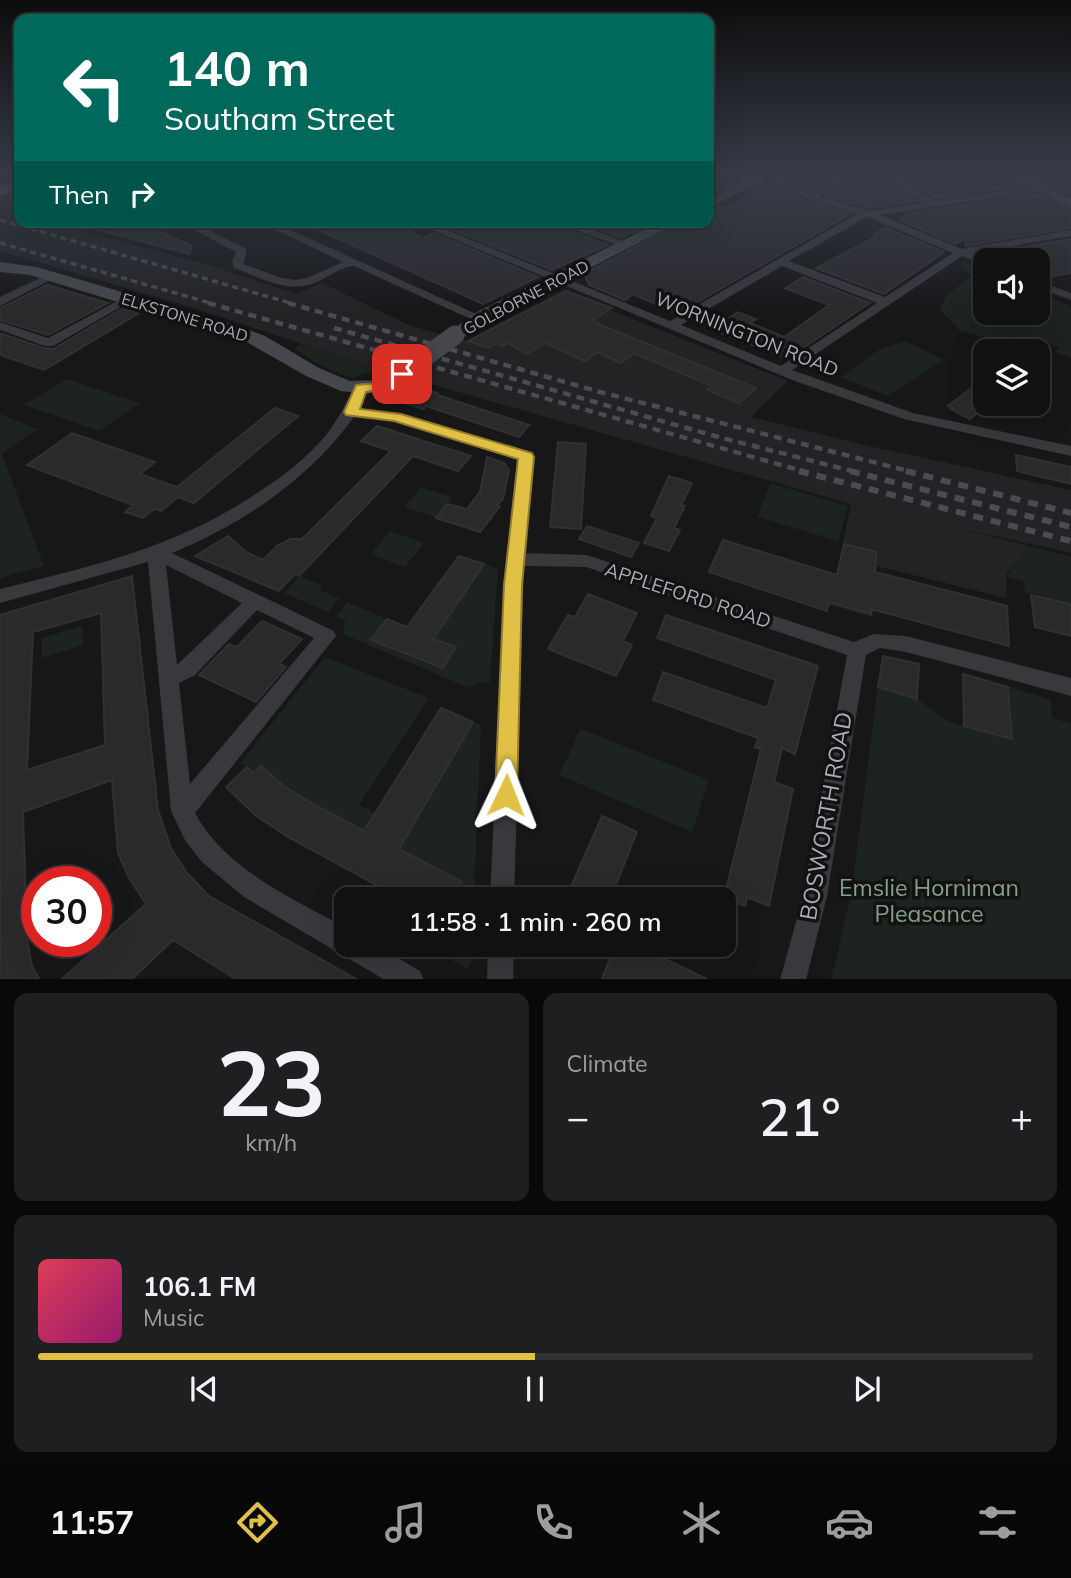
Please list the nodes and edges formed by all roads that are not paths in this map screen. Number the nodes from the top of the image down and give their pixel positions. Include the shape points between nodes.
1 (854, 221) edge
2 (884, 221) edge
3 (196, 228) edge
4 (277, 228) edge
5 (433, 228) edge
6 (579, 228) edge
7 (660, 228) edge
8 (1071, 233) edge
9 (627, 245) junction
10 (961, 252) junction
11 (973, 257) edge
12 (781, 262) junction
13 (353, 263) junction
14 (0, 267) edge
15 (52, 276) junction
16 (558, 279) junction
17 (1050, 288) edge
18 (1068, 294) edge
19 (127, 299) junction
20 (0, 302) edge
21 (886, 302) junction
22 (479, 318) junction
23 (672, 325) junction
24 (0, 326) edge
25 (49, 343) junction
26 (66, 348) dead end
27 (782, 370) junction
28 (361, 388) junction
29 (351, 412) junction
30 (1071, 451) edge
31 (515, 559) junction
32 (156, 562) junction
33 (0, 596) edge
34 (255, 601) junction
35 (856, 651) junction
36 (168, 679) junction
37 (1071, 687) edge
38 (182, 811) junction
39 (502, 887) edge
40 (334, 935) edge
41 (373, 957) edge
42 (501, 957) edge
43 (411, 979) edge
44 (500, 979) edge
45 (793, 979) edge

1 - 12 street
2 - 10 street
3 - 13 street via 241,250 238,266 290,283 305,282
4 - 13 street
5 - 16 street, WORNINGTON ROAD
6 - 9 street
7 - 9 street, GOLBORNE ROAD
8 - 10 street
9 - 16 street, GOLBORNE ROAD
10 - 11 street
10 - 21 street
12 - 21 street
12 - 23 street
13 - 22 street
14 - 15 street, ELKSTONE ROAD
15 - 19 street, ELKSTONE ROAD
15 - 20 street
16 - 22 street, GOLBORNE ROAD
16 - 23 street, WORNINGTON ROAD
17 - 18 street
19 - 25 street
19 - 28 street, ELKSTONE ROAD via 259,340 308,371 345,387
21 - 27 street
22 - 28 street, GOLBORNE ROAD, bridge via 402,374 381,386
23 - 27 street, WORNINGTON ROAD
24 - 25 street
25 - 26 street
27 - 30 street, WORNINGTON ROAD via 909,416
28 - 29 street
29 - 31 street via 396,417 526,457
29 - 32 street via 324,447 287,481
31 - 35 street, APPLEFORD ROAD via 587,561
31 - 39 street
32 - 33 street
32 - 34 street via 180,564
32 - 36 street
34 - 36 street via 188,669
34 - 38 street via 327,636
35 - 37 street via 873,641 906,643
35 - 45 street, BOSWORTH ROAD via 814,896
36 - 38 street
38 - 40 street via 211,857
41 - 43 street
42 - 44 street

